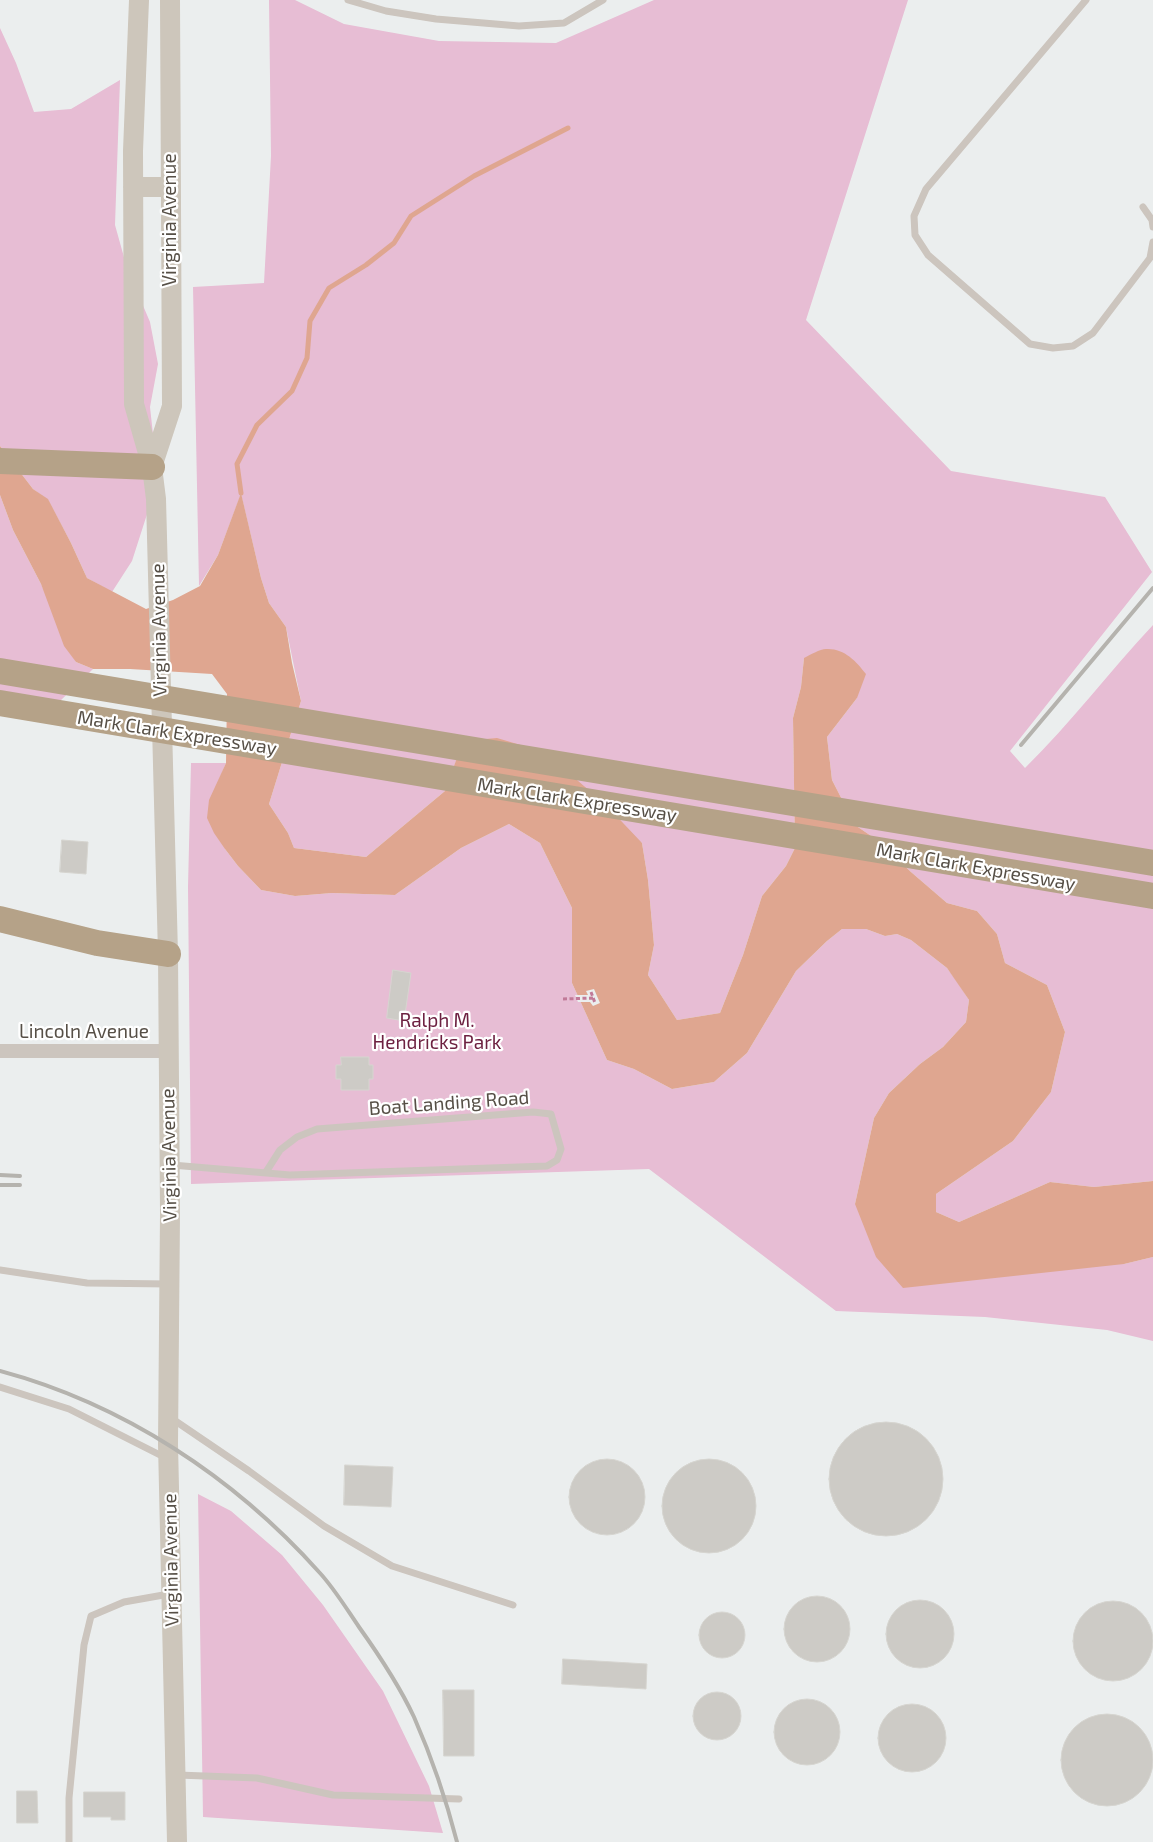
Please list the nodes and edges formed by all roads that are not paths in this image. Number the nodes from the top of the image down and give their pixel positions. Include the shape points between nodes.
1 (139, 0) edge
2 (170, 0) edge
3 (348, 0) edge
4 (603, 0) edge
5 (1086, 0) edge
6 (133, 187) junction
7 (170, 187) junction
8 (1143, 208) dead end
9 (1153, 227) edge
10 (1153, 242) edge
11 (0, 461) edge
12 (152, 468) junction
13 (0, 671) edge
14 (0, 703) edge
15 (1153, 863) edge
16 (1153, 896) edge
17 (0, 919) edge
18 (168, 954) junction
19 (0, 1051) edge
20 (168, 1051) junction
21 (169, 1164) junction
22 (266, 1172) junction
23 (0, 1270) edge
24 (170, 1284) junction
25 (0, 1387) edge
26 (168, 1416) junction
27 (168, 1460) junction
28 (171, 1594) junction
29 (513, 1605) dead end
30 (175, 1775) junction
31 (459, 1799) dead end
32 (175, 1841) edge
33 (68, 1842) edge

1 - 6 main road, Virginia Avenue
2 - 7 main road, Virginia Avenue
3 - 4 lane via 386,12 519,26 564,23
5 - 10 lane via 926,189 914,216 915,235 928,255 1030,344 1053,348 1073,346 1092,333 1150,258
6 - 7 main road
6 - 12 main road, Virginia Avenue via 134,404
7 - 12 main road, Virginia Avenue via 172,406
8 - 9 lane
11 - 12 highway
12 - 18 main road, Virginia Avenue via 156,499
13 - 15 highway, Mark Clark Expressway
14 - 16 highway, Mark Clark Expressway
17 - 18 highway via 97,943
18 - 20 main road, Virginia Avenue
19 - 20 street, Lincoln Avenue
20 - 21 main road, Virginia Avenue
21 - 22 lane, Boat Landing Road
21 - 24 main road, Virginia Avenue
22 - 22 lane, Boat Landing Road via 290,1174 547,1166 558,1160 561,1149 551,1114 533,1112 317,1128 280,1150
23 - 24 lane via 87,1283
24 - 26 main road, Virginia Avenue
25 - 27 lane via 69,1409
26 - 27 main road, Virginia Avenue
26 - 29 lane via 324,1526 392,1566
27 - 28 main road, Virginia Avenue
28 - 30 main road, Virginia Avenue
28 - 33 lane via 124,1602 91,1616 84,1645 69,1798
30 - 31 lane via 257,1778 333,1795
30 - 32 main road, Virginia Avenue

